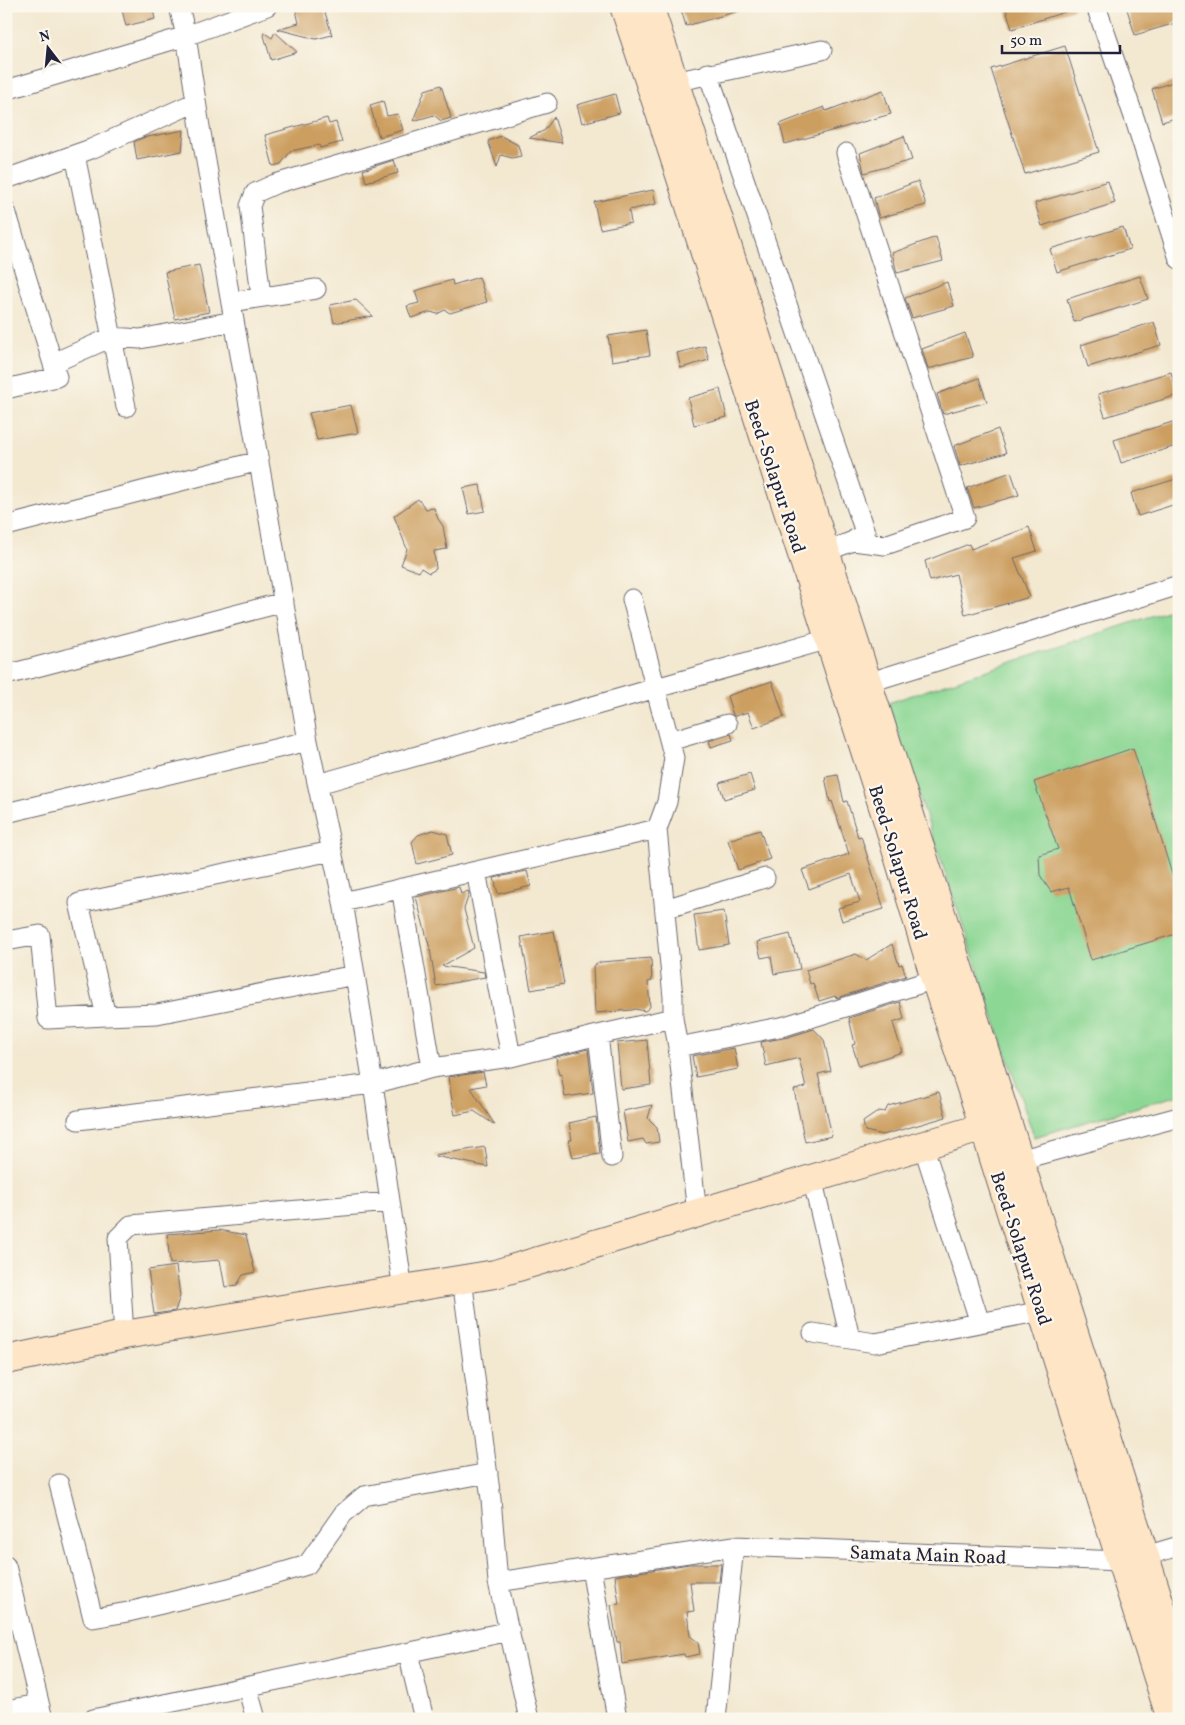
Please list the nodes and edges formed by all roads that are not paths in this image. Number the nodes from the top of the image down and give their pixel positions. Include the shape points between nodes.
1 (180, 6) edge
2 (267, 6) edge
3 (624, 6) edge
4 (649, 6) edge
5 (1096, 6) edge
6 (186, 36) junction
7 (822, 50) dead end
8 (708, 73) junction
9 (674, 82) junction
10 (6, 90) edge
11 (196, 102) junction
12 (547, 103) dead end
13 (846, 153) dead end
14 (75, 155) junction
15 (6, 179) edge
16 (6, 211) edge
17 (1177, 250) edge
18 (316, 289) dead end
19 (261, 296) junction
20 (231, 302) junction
21 (234, 321) junction
22 (112, 337) junction
23 (53, 363) junction
24 (6, 389) edge
25 (126, 407) dead end
26 (259, 461) junction
27 (6, 526) edge
28 (853, 541) junction
29 (825, 552) junction
30 (1179, 585) edge
31 (632, 599) dead end
32 (284, 602) junction
33 (828, 639) junction
34 (6, 674) edge
35 (868, 683) junction
36 (655, 688) junction
37 (727, 724) dead end
38 (308, 741) junction
39 (670, 741) junction
40 (318, 784) junction
41 (6, 813) edge
42 (657, 829) junction
43 (332, 851) junction
44 (476, 871) junction
45 (765, 878) dead end
46 (401, 888) junction
47 (343, 902) junction
48 (665, 909) junction
49 (6, 941) edge
50 (355, 975) junction
51 (935, 980) junction
52 (106, 1016) junction
53 (673, 1018) junction
54 (598, 1034) junction
55 (678, 1047) junction
56 (510, 1057) junction
57 (432, 1068) junction
58 (373, 1084) junction
59 (1179, 1117) edge
60 (78, 1120) dead end
61 (984, 1127) junction
62 (923, 1145) junction
63 (612, 1158) dead end
64 (1019, 1160) junction
65 (812, 1178) junction
66 (389, 1202) junction
67 (697, 1213) junction
68 (462, 1279) junction
69 (403, 1290) junction
70 (1042, 1311) junction
71 (980, 1323) junction
72 (813, 1333) dead end
73 (124, 1335) junction
74 (850, 1338) junction
75 (6, 1360) edge
76 (488, 1473) junction
77 (59, 1484) dead end
78 (734, 1546) junction
79 (1179, 1546) edge
80 (1133, 1559) junction
81 (6, 1566) edge
82 (591, 1568) junction
83 (498, 1582) junction
84 (510, 1631) junction
85 (408, 1653) junction
86 (1179, 1664) edge
87 (247, 1687) junction
88 (6, 1710) edge
89 (41, 1711) edge
90 (93, 1719) edge
91 (256, 1719) edge
92 (424, 1719) edge
93 (529, 1719) edge
94 (617, 1719) edge
95 (716, 1719) edge
96 (1171, 1719) edge

1 - 6 street
2 - 6 street
3 - 33 main road, Beed-Solapur Road
4 - 9 main road, Beed-Solapur Road
5 - 17 street
6 - 10 street
6 - 11 street
7 - 8 street
8 - 9 street
8 - 28 street via 865,532
9 - 29 main road, Beed-Solapur Road
11 - 14 street
11 - 20 street
12 - 19 street via 274,184 255,194 250,206
13 - 28 street via 965,518 885,545
14 - 15 street
14 - 22 street
16 - 23 street
18 - 19 street
19 - 20 street
20 - 21 street
21 - 22 street via 140,339
21 - 26 street
22 - 23 street
22 - 25 street
23 - 24 street via 57,377
26 - 27 street
26 - 32 street
28 - 29 street
29 - 35 main road, Beed-Solapur Road
30 - 35 street
31 - 36 street
32 - 34 street
32 - 38 street
33 - 36 street
33 - 51 main road, Beed-Solapur Road
35 - 64 main road, Beed-Solapur Road
36 - 39 street
36 - 40 street
37 - 39 street
38 - 40 street
38 - 41 street
39 - 42 street via 674,758 667,802
40 - 43 street
42 - 44 street
42 - 48 street
43 - 47 street
43 - 52 street via 79,903
44 - 46 street
44 - 56 street
45 - 48 street
46 - 47 street
46 - 57 street
47 - 50 street
48 - 53 street
49 - 52 street via 40,935 48,1019
50 - 52 street via 158,1014
50 - 58 street
51 - 55 street via 785,1026
51 - 61 main road, Beed-Solapur Road
53 - 54 street
53 - 55 street
54 - 56 street
54 - 63 street
55 - 67 street
56 - 57 street
57 - 58 street
58 - 60 street
58 - 66 street
59 - 64 street
61 - 62 main road
61 - 70 main road, Beed-Solapur Road
62 - 65 main road
62 - 71 street
64 - 80 main road, Beed-Solapur Road
65 - 67 main road
65 - 74 street
66 - 69 street
66 - 73 street via 131,1225 118,1238
67 - 68 main road via 495,1274
68 - 69 main road
68 - 76 street
69 - 73 main road
70 - 71 street
70 - 80 main road, Beed-Solapur Road
71 - 74 street via 875,1342
72 - 74 street
73 - 75 main road
76 - 77 street via 364,1496 343,1514 307,1565 229,1588 94,1618
76 - 83 street
78 - 80 street, Samata Main Road
78 - 82 street, Samata Main Road
78 - 95 street
79 - 80 street, Samata Main Road
80 - 86 main road, Beed-Solapur Road
80 - 96 main road, Beed-Solapur Road
81 - 89 street
82 - 83 street, Samata Main Road
82 - 94 street
83 - 84 street
84 - 85 street
84 - 93 street
85 - 87 street
85 - 92 street
87 - 90 street
87 - 91 street
88 - 89 street

